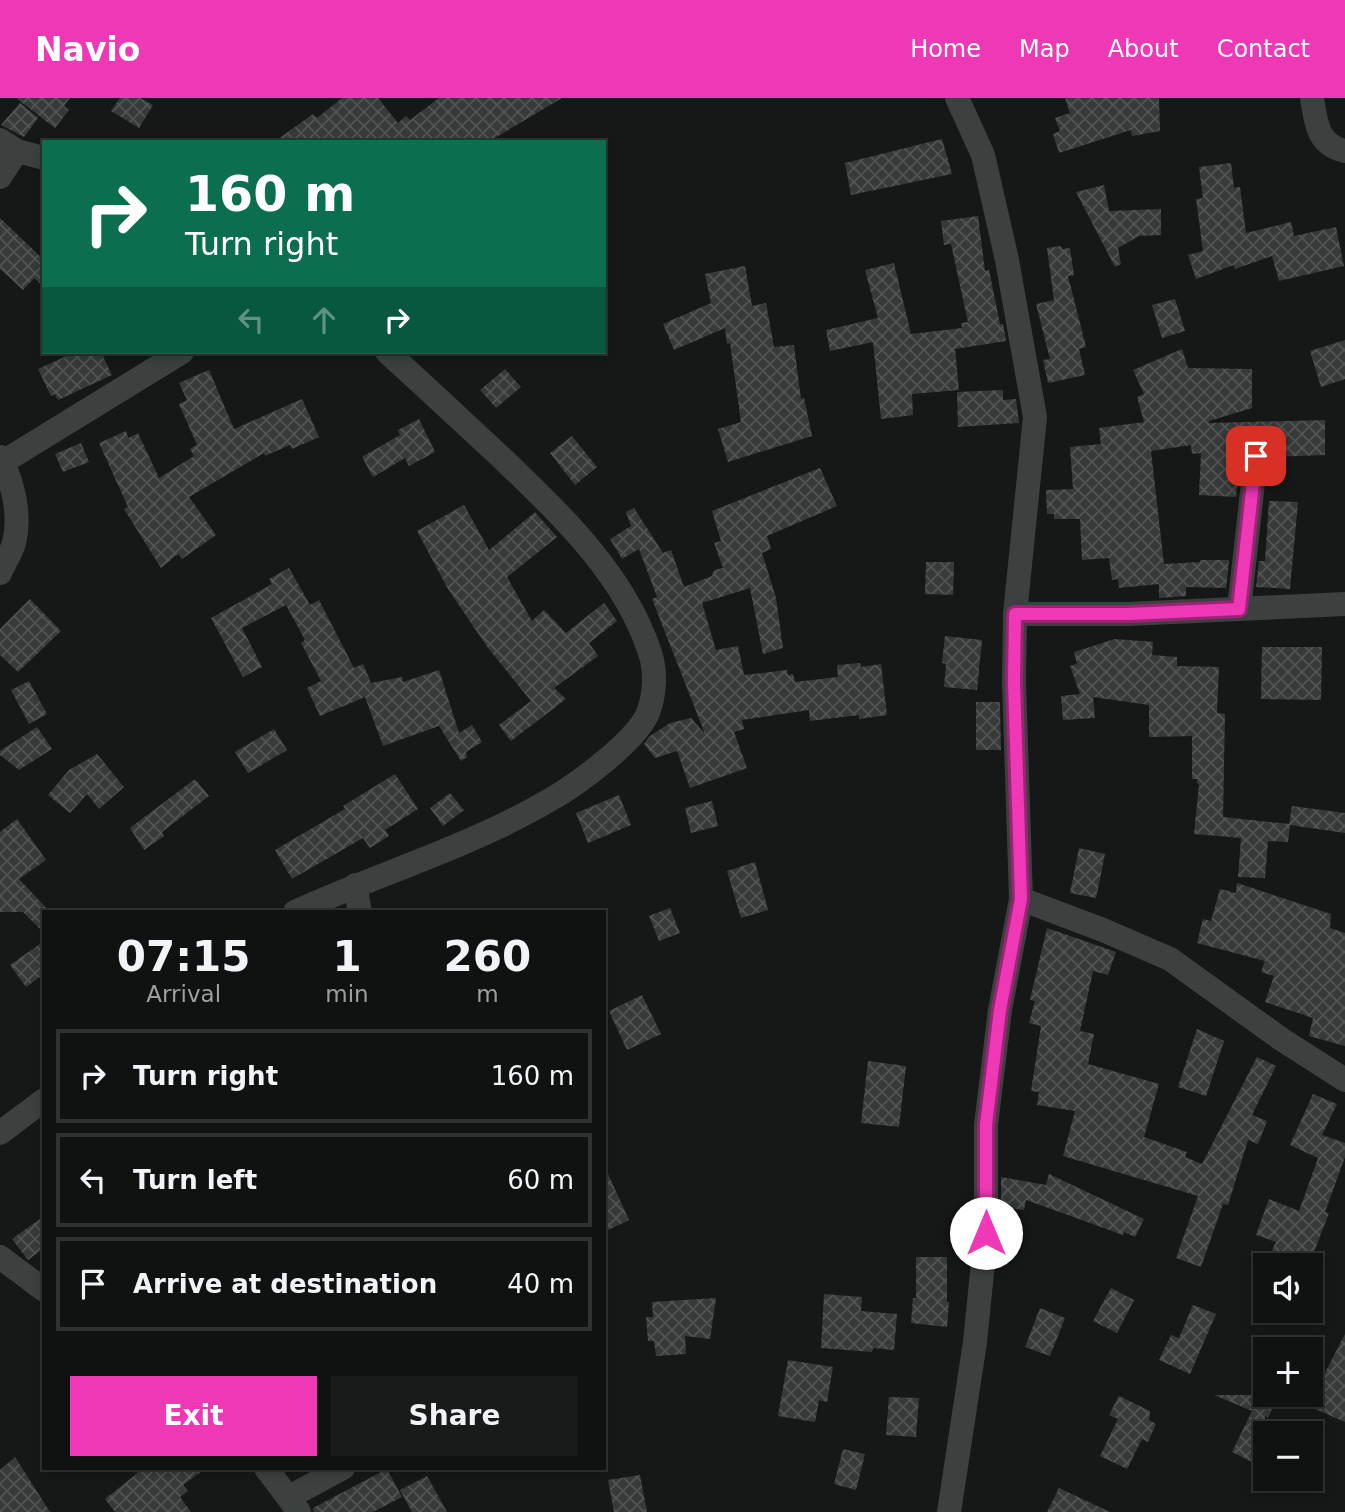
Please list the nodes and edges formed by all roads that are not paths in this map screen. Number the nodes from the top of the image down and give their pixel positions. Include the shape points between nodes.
1 (957, 98) edge
2 (1312, 98) edge
3 (9, 146) edge
4 (1345, 150) edge
5 (42, 157) edge
6 (0, 177) edge
7 (178, 354) edge
8 (389, 354) edge
9 (1256, 456) dead end
10 (1, 459) edge
11 (0, 573) edge
12 (1345, 604) edge
13 (1239, 609) junction
14 (1015, 614) junction
15 (355, 885) junction
16 (1021, 899) junction
17 (299, 910) edge
18 (360, 910) edge
19 (1345, 1080) edge
20 (42, 1102) edge
21 (0, 1133) edge
22 (0, 1257) edge
23 (42, 1288) edge
24 (268, 1470) edge
25 (340, 1470) edge
26 (294, 1504) edge
27 (949, 1512) edge

1 - 14 street via 983,155 1035,417
2 - 4 street via 1321,137 1331,147
3 - 5 street
3 - 6 street
7 - 10 street
8 - 15 street via 558,513 618,586 651,655 654,685 649,712 632,737 548,801 478,836
9 - 13 street
10 - 11 street via 18,516
12 - 13 street
13 - 14 street
14 - 16 street
15 - 17 street
15 - 18 street
16 - 19 street via 1170,959
16 - 27 street via 1000,1010 986,1125 986,1233
20 - 21 street
22 - 23 street
24 - 26 street
25 - 26 street

